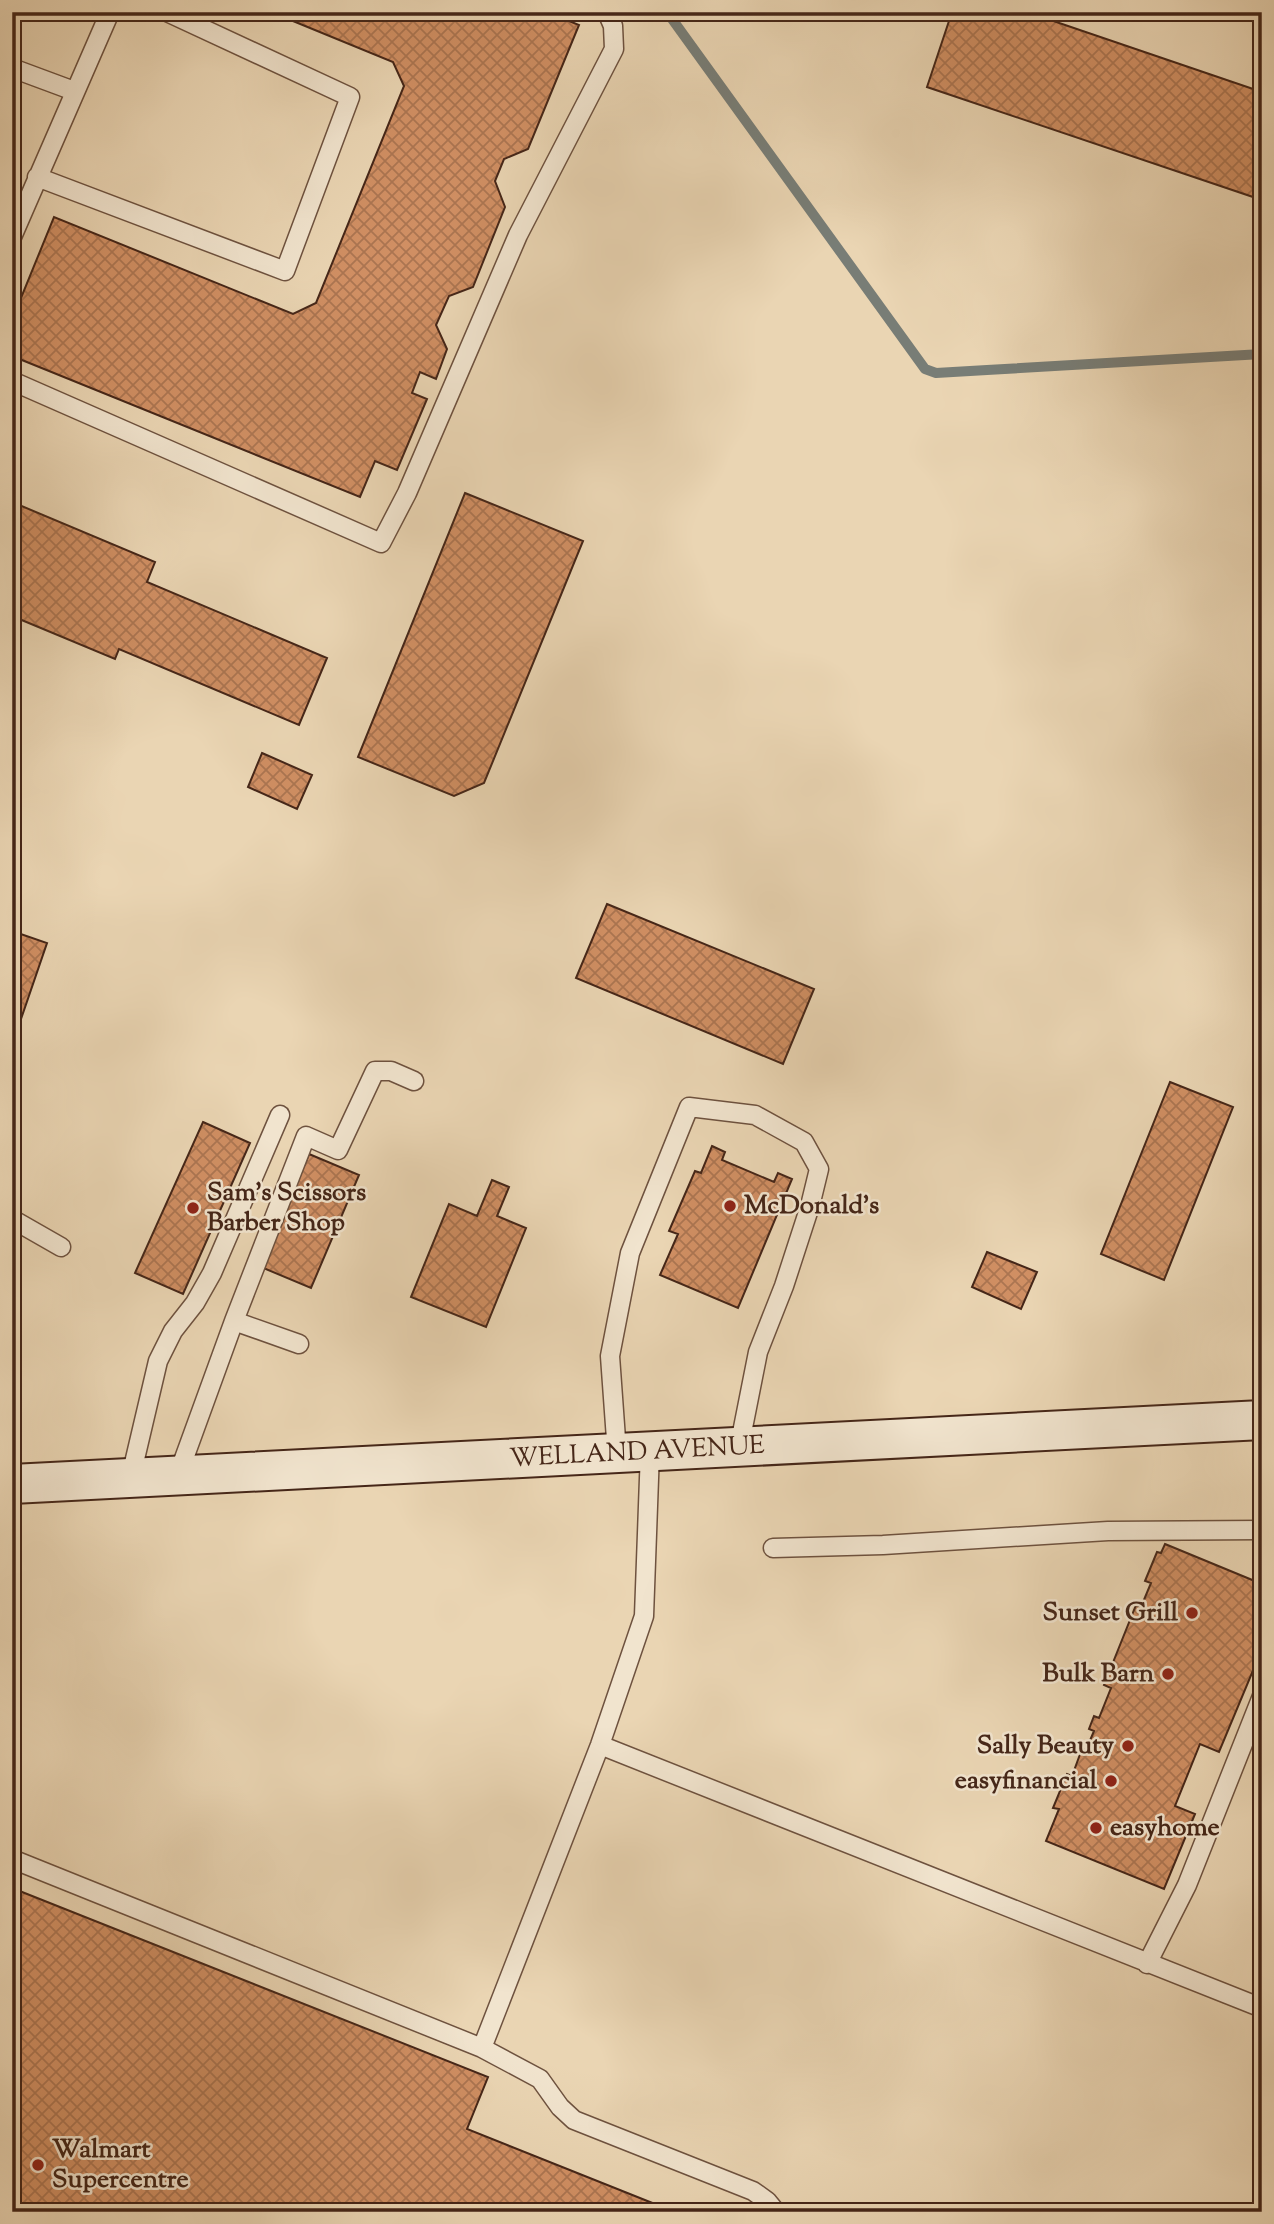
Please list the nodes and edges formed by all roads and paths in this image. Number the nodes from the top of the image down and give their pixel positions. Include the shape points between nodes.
1 (110, 12) edge
2 (167, 12) edge
3 (607, 12) edge
4 (12, 68) edge
5 (74, 90) junction
6 (37, 177) junction
7 (12, 237) edge
8 (12, 381) edge
9 (414, 1081) dead end
10 (280, 1115) dead end
11 (12, 1219) edge
12 (61, 1247) dead end
13 (234, 1321) junction
14 (299, 1344) dead end
15 (1262, 1420) edge
16 (739, 1448) junction
17 (634, 1452) junction
18 (178, 1475) junction
19 (131, 1476) junction
20 (12, 1483) edge
21 (1262, 1530) edge
22 (773, 1548) dead end
23 (1262, 1696) edge
24 (600, 1745) junction
25 (12, 1859) edge
26 (1147, 1964) junction
27 (1262, 2008) edge
28 (482, 2048) junction
29 (776, 2212) edge

1 - 5 lane
2 - 6 lane via 351,97 285,271
3 - 8 lane via 614,49 518,235 407,493 380,543
4 - 5 lane
5 - 6 lane
6 - 7 lane
9 - 13 lane via 391,1071 375,1071 338,1150 306,1136
10 - 19 lane via 212,1273 158,1361
11 - 12 lane
13 - 14 lane
13 - 18 lane
15 - 16 main road, WELLAND AVENUE
16 - 17 main road, WELLAND AVENUE
16 - 17 lane via 758,1352 784,1286 820,1168 804,1142 755,1115 689,1107 629,1253 610,1356
17 - 18 main road, WELLAND AVENUE
17 - 24 lane via 644,1616
18 - 19 main road, WELLAND AVENUE
19 - 20 main road, WELLAND AVENUE
21 - 22 lane via 1108,1531
23 - 26 lane via 1187,1885
24 - 26 lane
24 - 28 lane
25 - 28 lane
26 - 27 lane
28 - 29 lane via 540,2079 574,2120 752,2191

